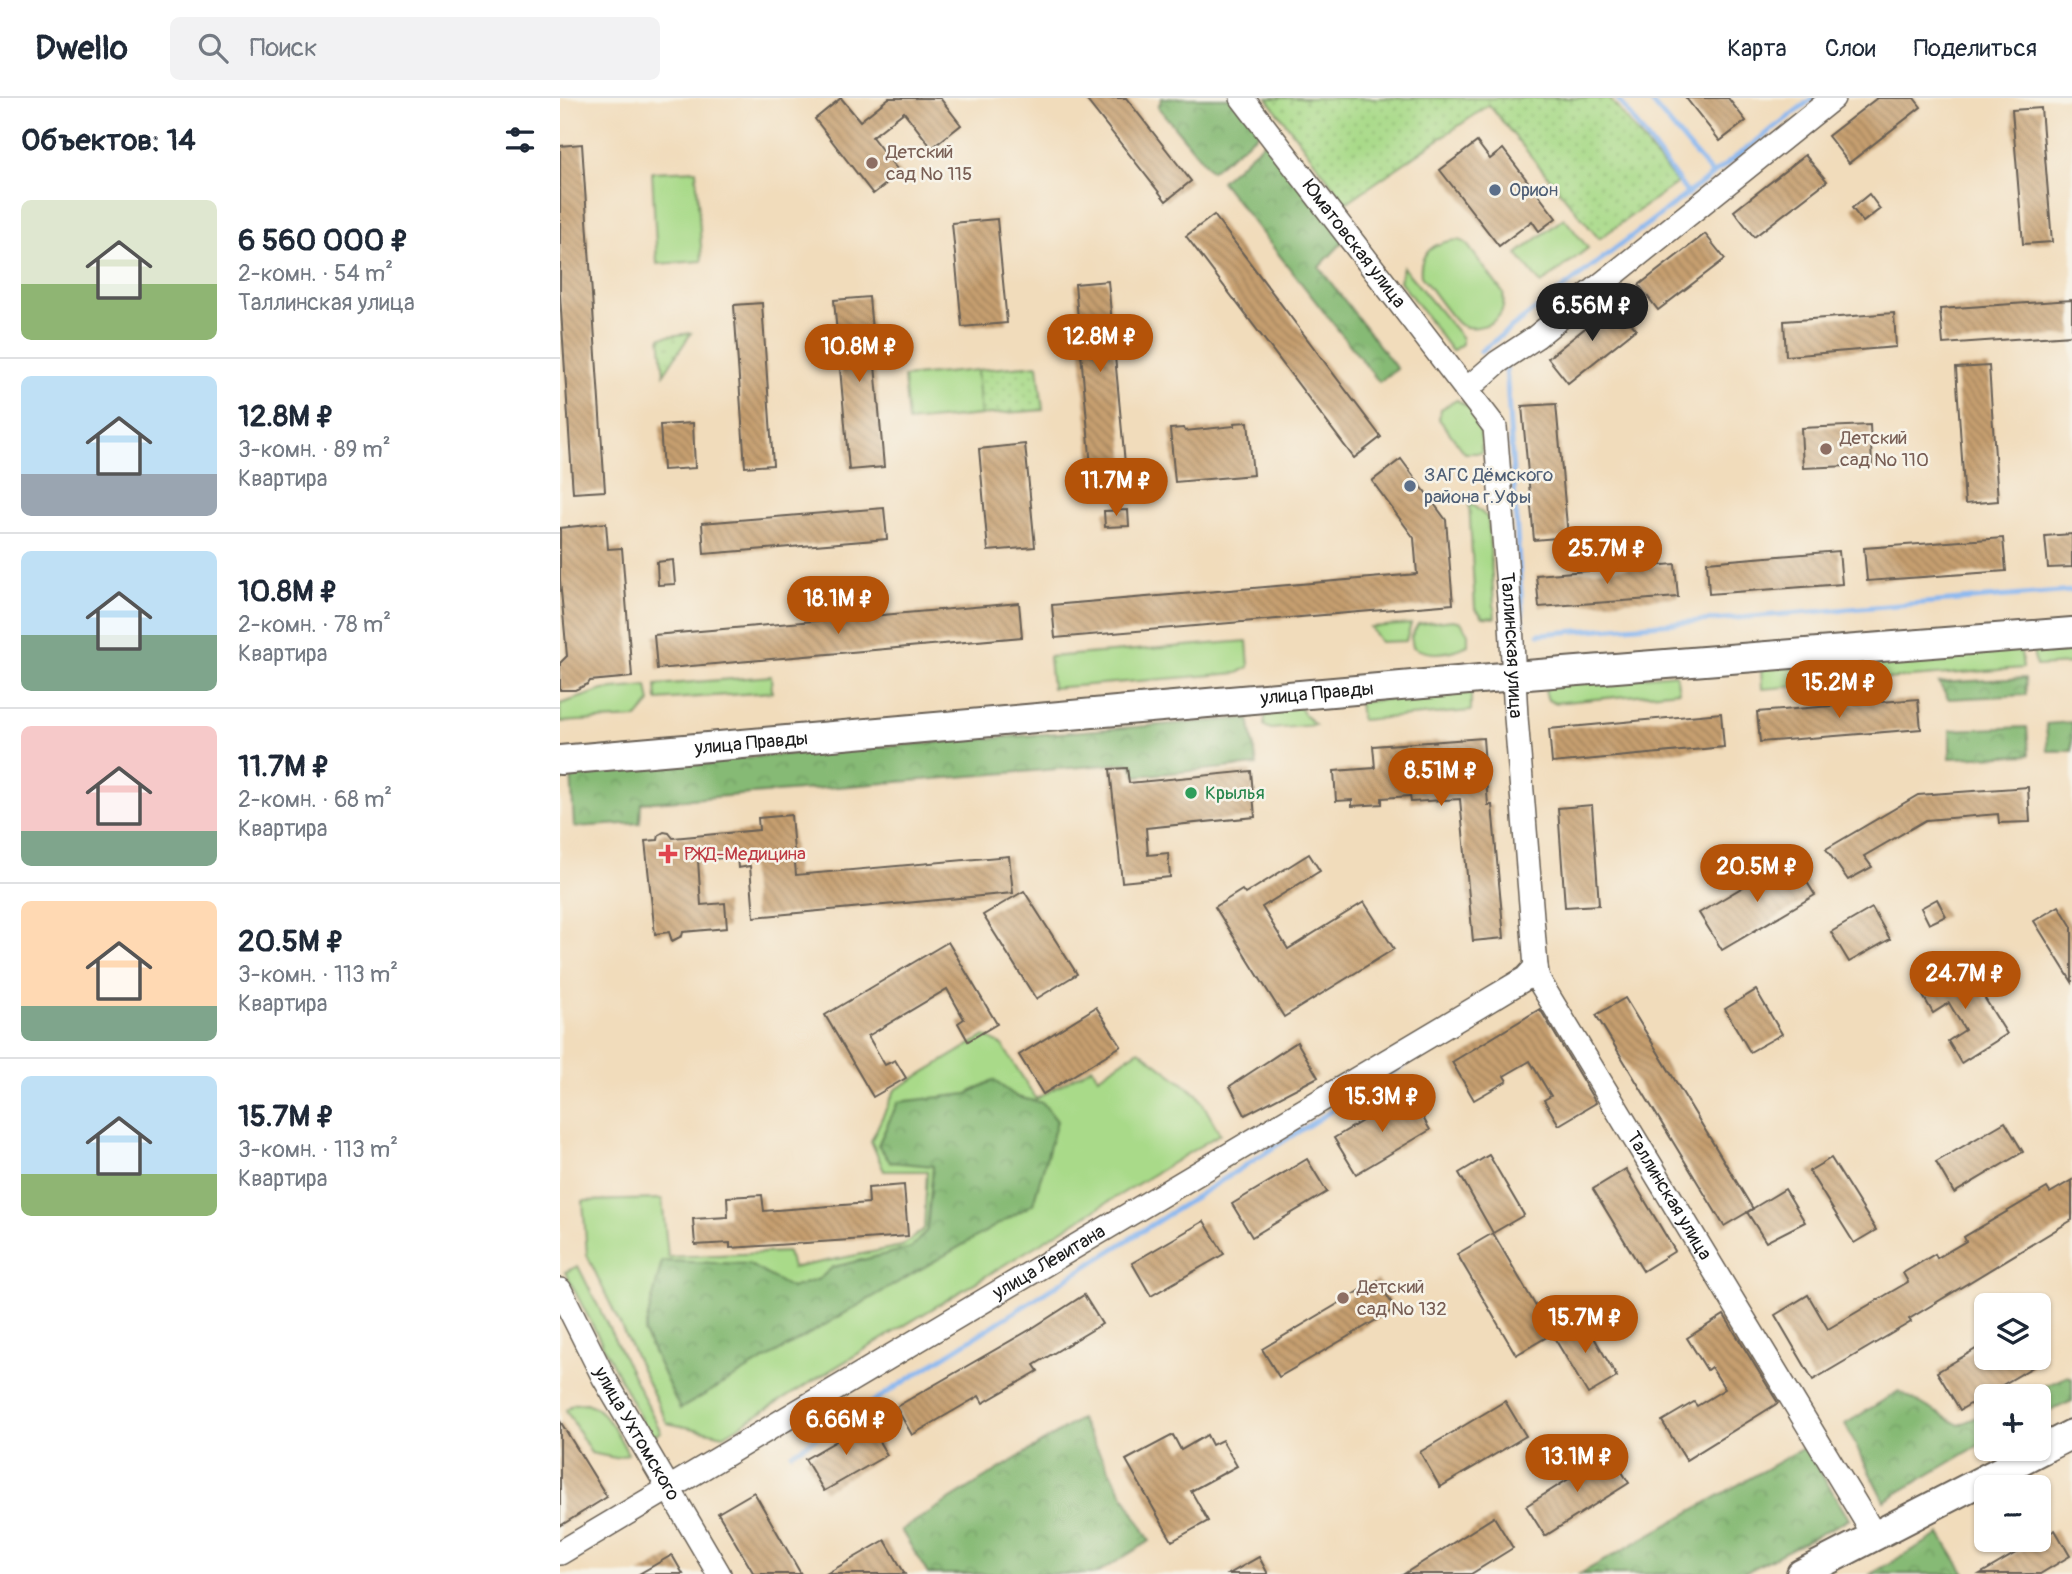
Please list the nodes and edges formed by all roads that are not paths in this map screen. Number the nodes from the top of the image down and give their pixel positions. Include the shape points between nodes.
1 (1242, 98) edge
2 (1833, 98) edge
3 (1466, 390) junction
4 (2072, 632) edge
5 (1514, 676) junction
6 (560, 760) edge
7 (1535, 967) junction
8 (560, 1290) edge
9 (2072, 1434) edge
10 (668, 1490) junction
11 (1875, 1536) junction
12 (560, 1553) edge
13 (719, 1574) edge
14 (1801, 1574) edge

1 - 3 street, Юматовская улица
2 - 3 street
3 - 5 street, Таллинская улица via 1495,427
4 - 5 main road, улица Правды
5 - 6 main road, улица Правды
5 - 7 street, Таллинская улица
7 - 10 street, улица Левитана via 1526,978
7 - 11 street, Таллинская улица via 1538,979
8 - 10 street, улица Ухтомского
9 - 11 main road
10 - 12 street, улица Левитана
10 - 13 street, улица Ухтомского
11 - 14 main road

